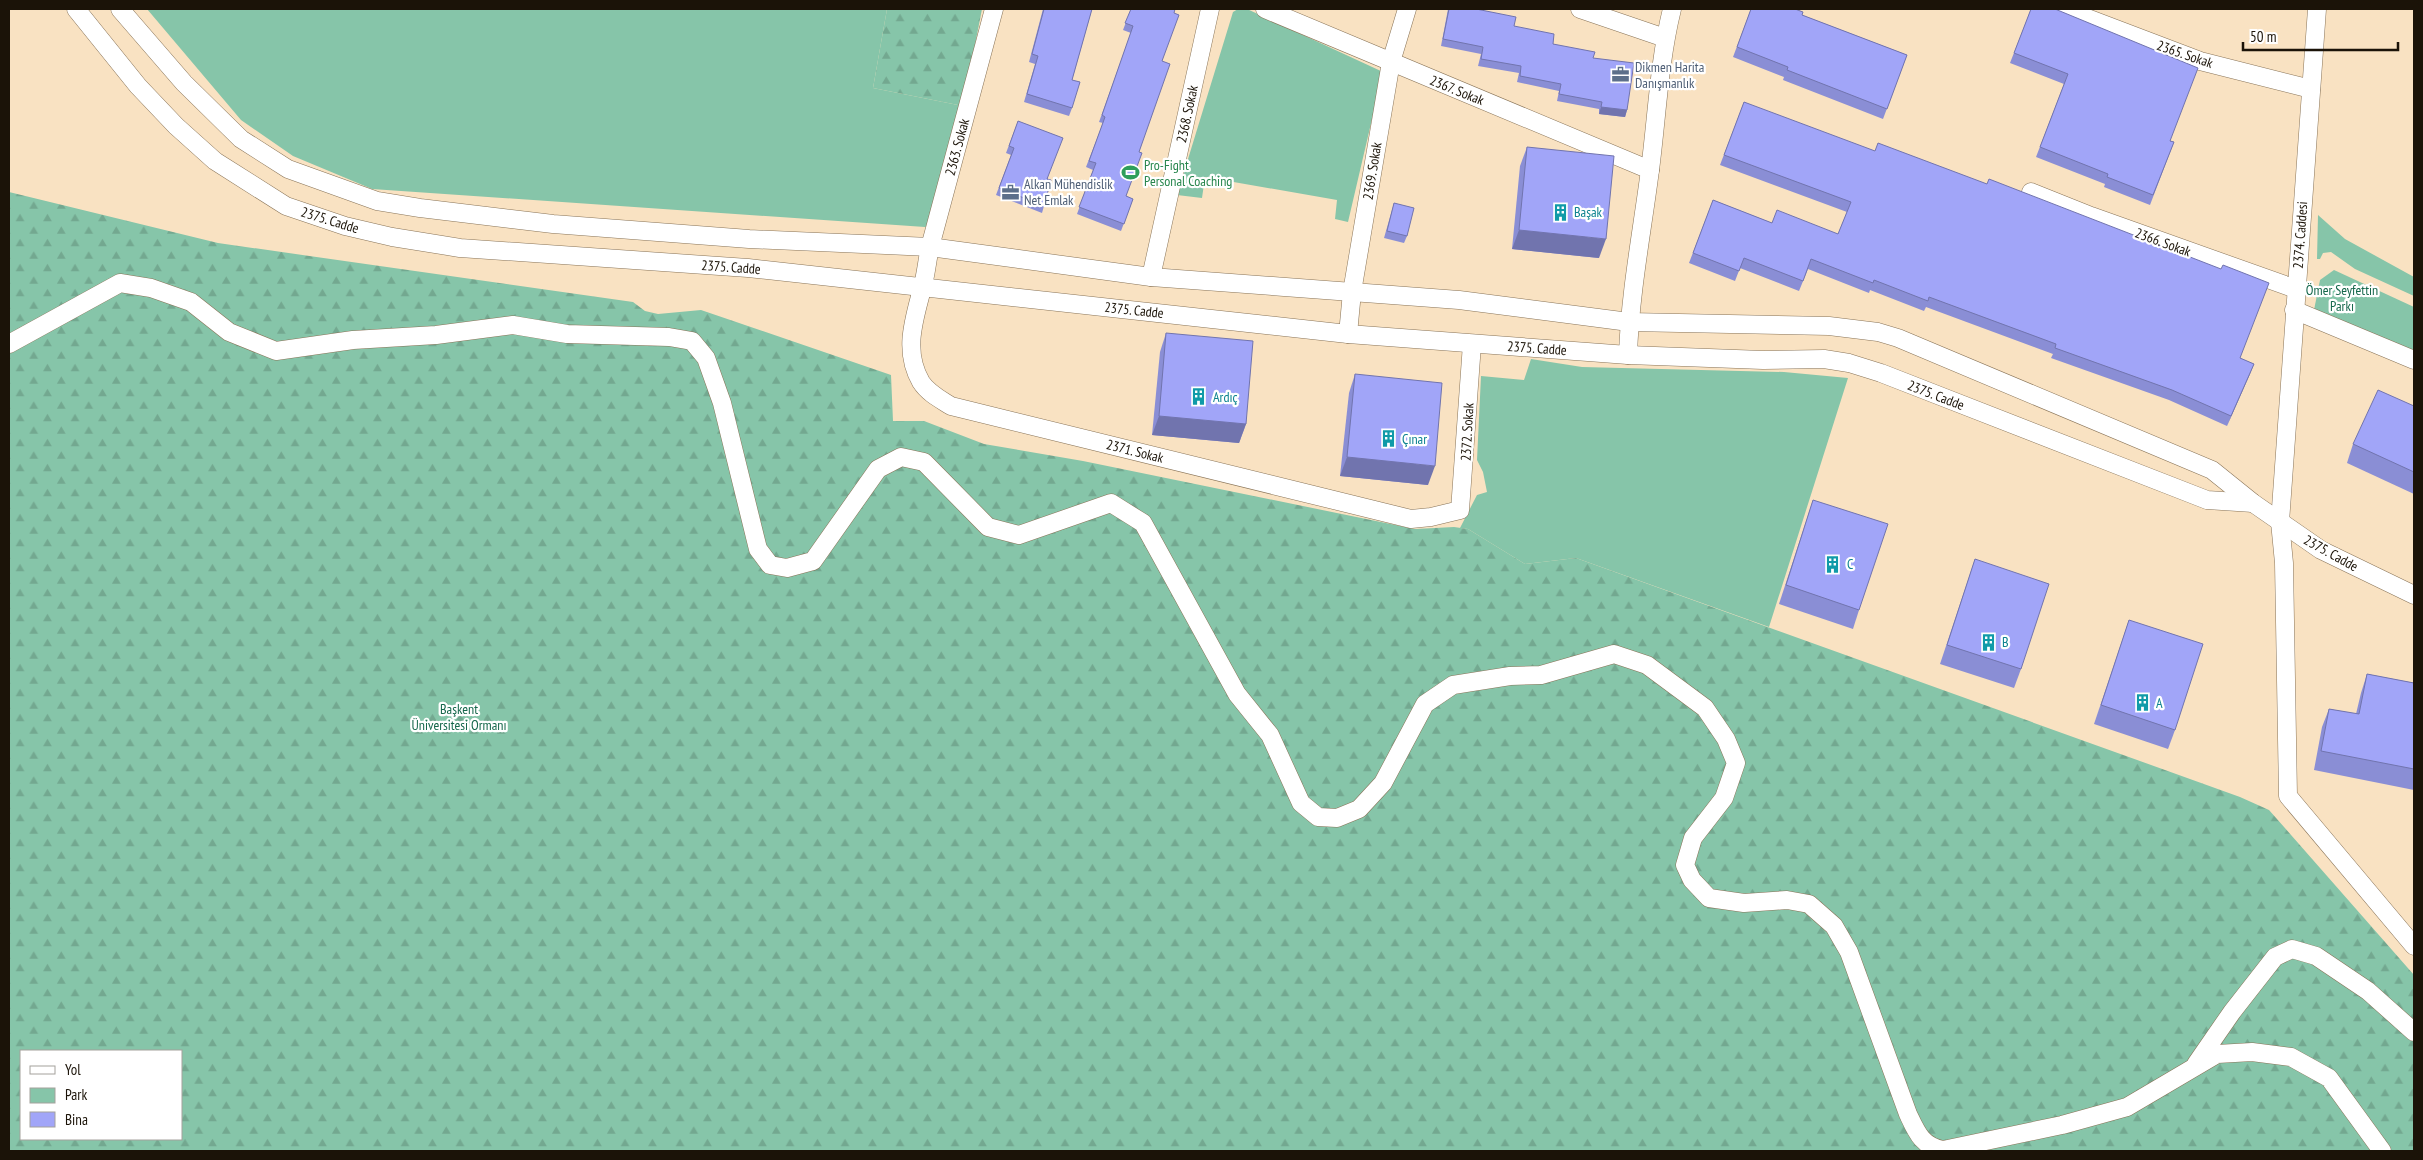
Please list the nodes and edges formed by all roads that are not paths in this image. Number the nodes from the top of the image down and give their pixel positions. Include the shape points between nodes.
1 (76, 9) edge
2 (120, 9) edge
3 (994, 9) edge
4 (1210, 9) edge
5 (1265, 9) edge
6 (1407, 9) edge
7 (1580, 9) edge
8 (1672, 9) edge
9 (2063, 9) edge
10 (2317, 9) edge
11 (1664, 38) junction
12 (1390, 62) junction
13 (2311, 89) junction
14 (1650, 170) junction
15 (2031, 192) dead end
16 (930, 247) junction
17 (1151, 277) junction
18 (923, 287) junction
19 (2296, 289) junction
20 (1352, 292) junction
21 (2294, 310) junction
22 (1629, 322) junction
23 (1348, 334) junction
24 (9, 344) edge
25 (1472, 344) junction
26 (1628, 355) junction
27 (2414, 360) edge
28 (2253, 503) junction
29 (1452, 514) joint
30 (2280, 522) junction
31 (2414, 595) edge
32 (2414, 946) edge
33 (2414, 1032) edge
34 (2194, 1067) junction
35 (2382, 1151) edge

1 - 18 street, 2375. Cadde via 138,86 215,161 286,206 317,218 460,248 748,268
2 - 16 street, 2375. Cadde via 184,84 241,139 288,168 377,201 553,224 749,239
3 - 16 street, 2363. Sokak
4 - 17 street, 2368. Sokak
5 - 12 street, 2367. Sokak
6 - 12 street, 2369. Sokak
7 - 11 street
8 - 11 street
9 - 13 street, 2365. Sokak via 2200,61
10 - 13 street, 2374. Caddesi
11 - 14 street
12 - 14 street, 2367. Sokak
12 - 20 street, 2369. Sokak
13 - 19 street, 2374. Caddesi
14 - 22 street
15 - 19 street, 2366. Sokak
16 - 17 street, 2375. Cadde
16 - 18 street, 2363. Sokak
17 - 20 street, 2375. Cadde
18 - 23 street, 2375. Cadde
18 - 29 street, 2371. Sokak via 910,340 914,364 921,382 950,406 1411,519
19 - 21 street, 2374. Caddesi
20 - 22 street, 2375. Cadde via 1459,300
20 - 23 street, 2369. Sokak
21 - 27 street
21 - 30 street, 2374. Caddesi
22 - 26 street
22 - 28 street, 2375. Cadde via 1830,326 1878,332 2212,470
23 - 25 street, 2375. Cadde
24 - 34 street via 120,283 151,288 192,302 229,332 276,351 353,340 436,335 513,325 567,334 692,340 706,358 722,403 758,549 770,565 787,568 813,561 878,470 901,457 924,462 988,527 1019,535 1111,502 1143,523 1237,694 1270,735 1301,803 1318,817 1337,818 1359,809 1383,783 1425,704 1453,685 1510,676 1541,675 1614,654 1647,665 1705,708 1726,739 1736,763 1724,798 1693,838 1685,865 1692,880 1709,898 1744,903 1787,900 1810,904 1834,926 1850,952 1908,1114 1930,1148 1943,1150 2062,1125 2127,1107
25 - 26 street, 2375. Cadde
25 - 29 street, 2372. Sokak via 1463,495 1460,510
26 - 28 street, 2375. Cadde via 1824,359 1849,363 2207,500
28 - 30 street, 2375. Cadde
30 - 31 street, 2375. Cadde via 2321,550
30 - 32 street, 2374. Caddesi via 2284,563 2288,796
33 - 34 street via 2368,991 2316,956 2292,949 2275,957
34 - 35 street via 2217,1054 2252,1052 2291,1057 2329,1078

